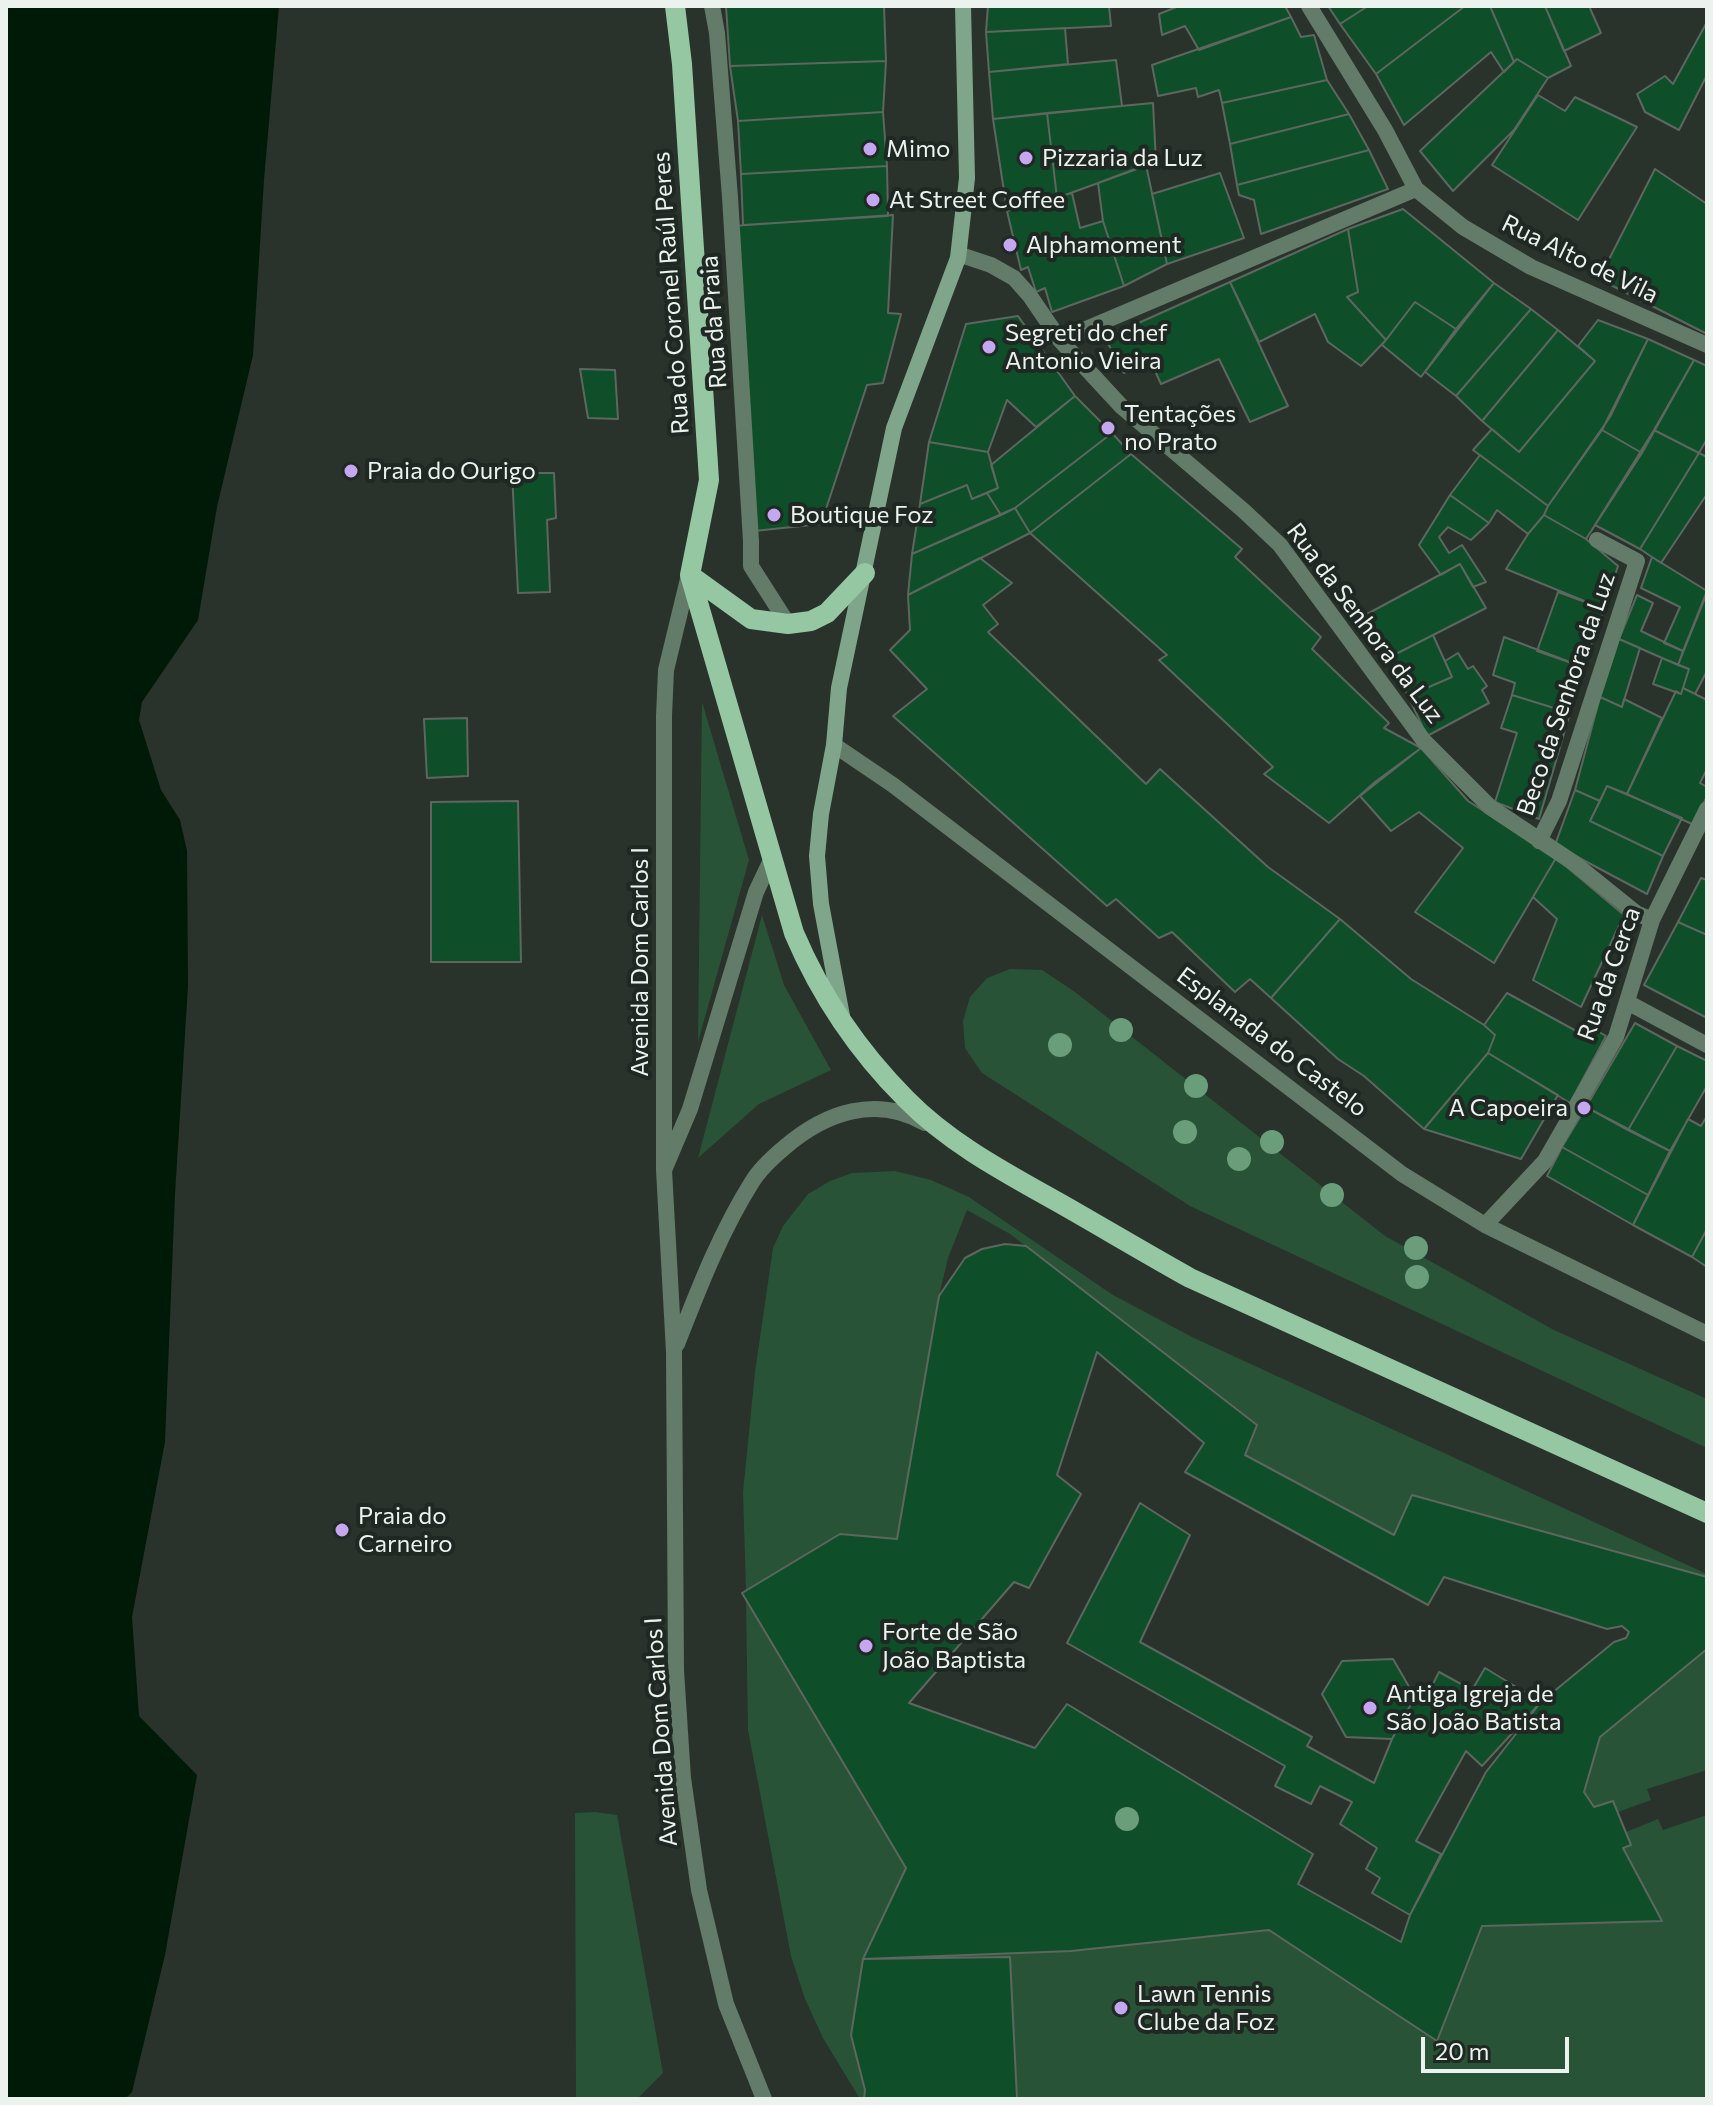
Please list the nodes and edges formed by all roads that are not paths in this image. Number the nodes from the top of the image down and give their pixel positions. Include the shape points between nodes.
1 (675, 6) edge
2 (712, 6) edge
3 (963, 6) edge
4 (1309, 6) edge
5 (1416, 189) junction
6 (958, 258) junction
7 (1060, 340) junction
8 (1707, 345) edge
9 (1597, 540) dead end
10 (865, 573) junction
11 (690, 575) junction
12 (788, 624) junction
13 (834, 745) junction
14 (1707, 809) edge
15 (1539, 841) junction
16 (773, 856) junction
17 (1652, 920) junction
18 (1627, 1002) junction
19 (843, 1022) junction
20 (1707, 1045) edge
21 (951, 1137) junction
22 (664, 1170) junction
23 (1485, 1225) junction
24 (1707, 1334) edge
25 (674, 1352) junction
26 (1707, 1513) edge
27 (764, 2099) edge

1 - 11 main road, Rua do Coronel Raúl Peres via 709,480
2 - 12 street, Rua da Praia via 731,211 751,566
3 - 6 street via 967,178
4 - 5 street, Rua Alto de Vila
5 - 7 street
5 - 8 street, Rua Alto de Vila via 1463,227 1531,267
6 - 7 street, Rua da Senhora da Luz via 991,265 1014,278
6 - 10 street via 894,428
7 - 15 street, Rua da Senhora da Luz via 1122,407 1280,545 1424,741 1490,807
9 - 15 street, Beco da Senhora da Luz via 1637,561 1559,801
10 - 12 main road via 827,613
10 - 13 street via 839,688
11 - 12 main road via 751,619
11 - 16 main road
11 - 22 street, Avenida Dom Carlos I via 666,670
13 - 19 street via 817,856
13 - 23 street, Esplanada do Castelo via 1402,1174
14 - 17 street, Rua da Cerca
15 - 17 street, Rua da Senhora da Luz
16 - 19 main road via 794,933
16 - 22 street via 756,892 690,1109
17 - 18 street, Rua da Cerca
18 - 20 street
18 - 23 street, Rua da Cerca via 1616,1037 1545,1161
19 - 21 main road via 907,1100
21 - 25 street, Avenida Dom Carlos I via 914,1117 863,1108 839,1113 797,1137 753,1179 718,1242
21 - 26 main road via 1190,1278
22 - 25 street, Avenida Dom Carlos I
23 - 24 street, Esplanada do Castelo
25 - 27 street, Avenida Dom Carlos I via 676,1670 683,1778 699,1890 726,2004

